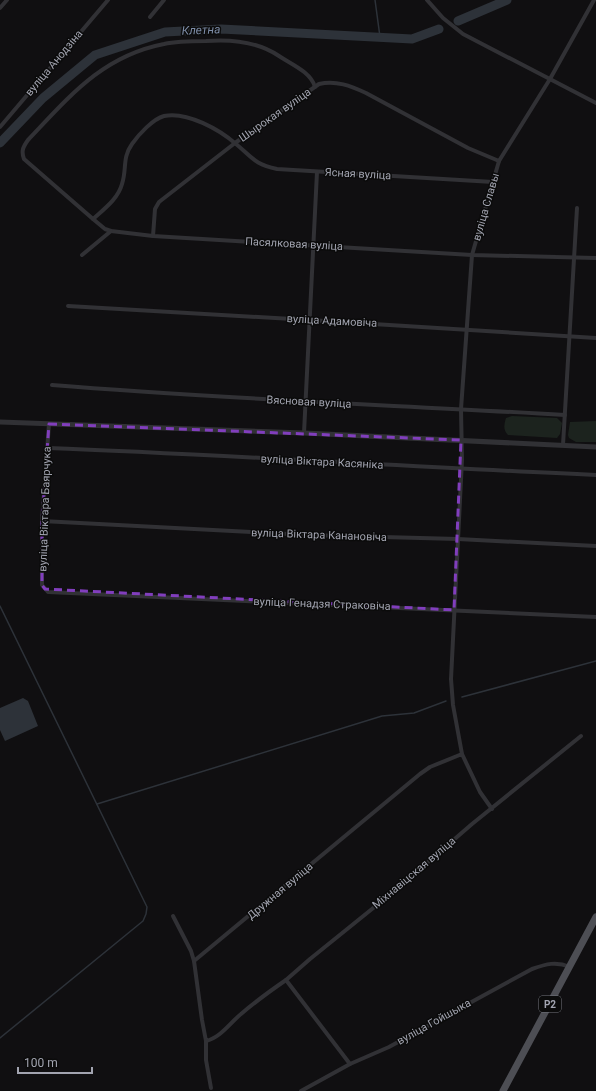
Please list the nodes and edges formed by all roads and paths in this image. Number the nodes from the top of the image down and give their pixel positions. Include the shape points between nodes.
1 (7, 0) edge
2 (108, 0) edge
3 (164, 0) edge
4 (427, 0) edge
5 (594, 0) edge
6 (0, 8) edge
7 (150, 17) dead end
8 (550, 79) junction
9 (315, 87) junction
10 (596, 103) edge
11 (0, 127) edge
12 (234, 142) junction
13 (499, 161) junction
14 (317, 172) junction
15 (493, 182) junction
16 (577, 208) dead end
17 (94, 219) junction
18 (110, 231) junction
19 (153, 236) junction
20 (312, 246) junction
21 (82, 255) dead end
22 (472, 255) junction
23 (574, 258) junction
24 (596, 258) edge
25 (68, 306) dead end
26 (309, 320) junction
27 (467, 330) junction
28 (569, 337) junction
29 (596, 338) edge
30 (52, 385) dead end
31 (305, 402) junction
32 (461, 409) junction
33 (566, 415) junction
34 (0, 422) edge
35 (49, 424) junction
36 (304, 433) junction
37 (461, 440) junction
38 (563, 445) junction
39 (596, 447) edge
40 (48, 448) junction
41 (462, 469) junction
42 (596, 475) edge
43 (42, 521) junction
44 (458, 539) junction
45 (596, 546) edge
46 (48, 592) joint
47 (454, 610) junction
48 (596, 617) edge
49 (581, 736) dead end
50 (462, 754) junction
51 (492, 809) junction
52 (173, 916) dead end
53 (596, 917) edge
54 (194, 961) junction
55 (570, 967) junction
56 (286, 980) junction
57 (206, 1041) junction
58 (350, 1064) junction
59 (211, 1088) dead end
60 (301, 1091) edge
61 (503, 1091) edge

1 - 6 street
2 - 11 street, вуліца Анодзіна
3 - 7 street
4 - 8 street via 443,18 463,34
5 - 8 street, вуліца Славы
8 - 10 street
8 - 13 street, вуліца Славы
9 - 12 street, Шырокая вуліца
9 - 13 street, Шырокая вуліца via 326,82 351,86 468,148
9 - 17 street via 311,78 270,50 248,43 220,40 164,44 141,50 116,61 78,87 28,140 22,154 24,159
12 - 14 street, Ясная вуліца via 264,166
12 - 17 street, Шырокая вуліца via 196,119 164,116 141,132 130,147 126,154 123,184 118,196
12 - 19 street, Шырокая вуліца via 158,202
13 - 15 street, вуліца Славы
14 - 15 street, Ясная вуліца
14 - 20 street
15 - 22 street, вуліца Славы
16 - 23 street
17 - 18 street
18 - 19 street, Пасялковая вуліца
18 - 21 street
19 - 20 street, Пасялковая вуліца
20 - 22 street, Пасялковая вуліца
20 - 26 street
22 - 23 street, Пасялковая вуліца
22 - 27 street, вуліца Славы
23 - 24 street, Пасялковая вуліца
23 - 28 street
25 - 26 street, вуліца Адамовіча
26 - 27 street, вуліца Адамовіча
26 - 31 street
27 - 28 street, вуліца Адамовіча
27 - 32 street, вуліца Славы
28 - 29 street, вуліца Адамовіча
28 - 33 street
30 - 31 street, Вясновая вуліца
31 - 32 street, Вясновая вуліца
31 - 36 street
32 - 33 street, Вясновая вуліца
32 - 37 street, вуліца Славы
33 - 38 street
34 - 35 street
35 - 36 street
35 - 40 street, вуліца Віктара Баярчука
36 - 37 street
37 - 38 street
37 - 41 street, вуліца Славы
38 - 39 street
40 - 41 street, вуліца Віктара Касяніка
40 - 43 street, вуліца Віктара Баярчука
41 - 42 street, вуліца Віктара Касяніка
41 - 44 street, вуліца Славы
43 - 44 street, вуліца Віктара Канановіча via 308,535
43 - 46 street, вуліца Віктара Баярчука via 42,585
44 - 45 street, вуліца Віктара Канановіча
44 - 47 street, вуліца Славы
46 - 47 street, вуліца Генадзя Страковіча
47 - 48 street, вуліца Генадзя Страковіча
47 - 50 street, вуліца Славы via 452,705
49 - 51 street, Міхнавіцская вуліца
50 - 51 street via 480,792
50 - 54 street, Дружная вуліца via 430,767 420,774
51 - 56 street, Міхнавіцская вуліца
52 - 54 street
53 - 55 main road, Р2
54 - 57 street
55 - 58 street, вуліца Гойшыка via 553,963 532,968 389,1047
55 - 61 main road, Р2
56 - 57 street via 213,1039
56 - 58 street
57 - 59 street via 206,1060
58 - 60 street, вуліца Гойшыка

